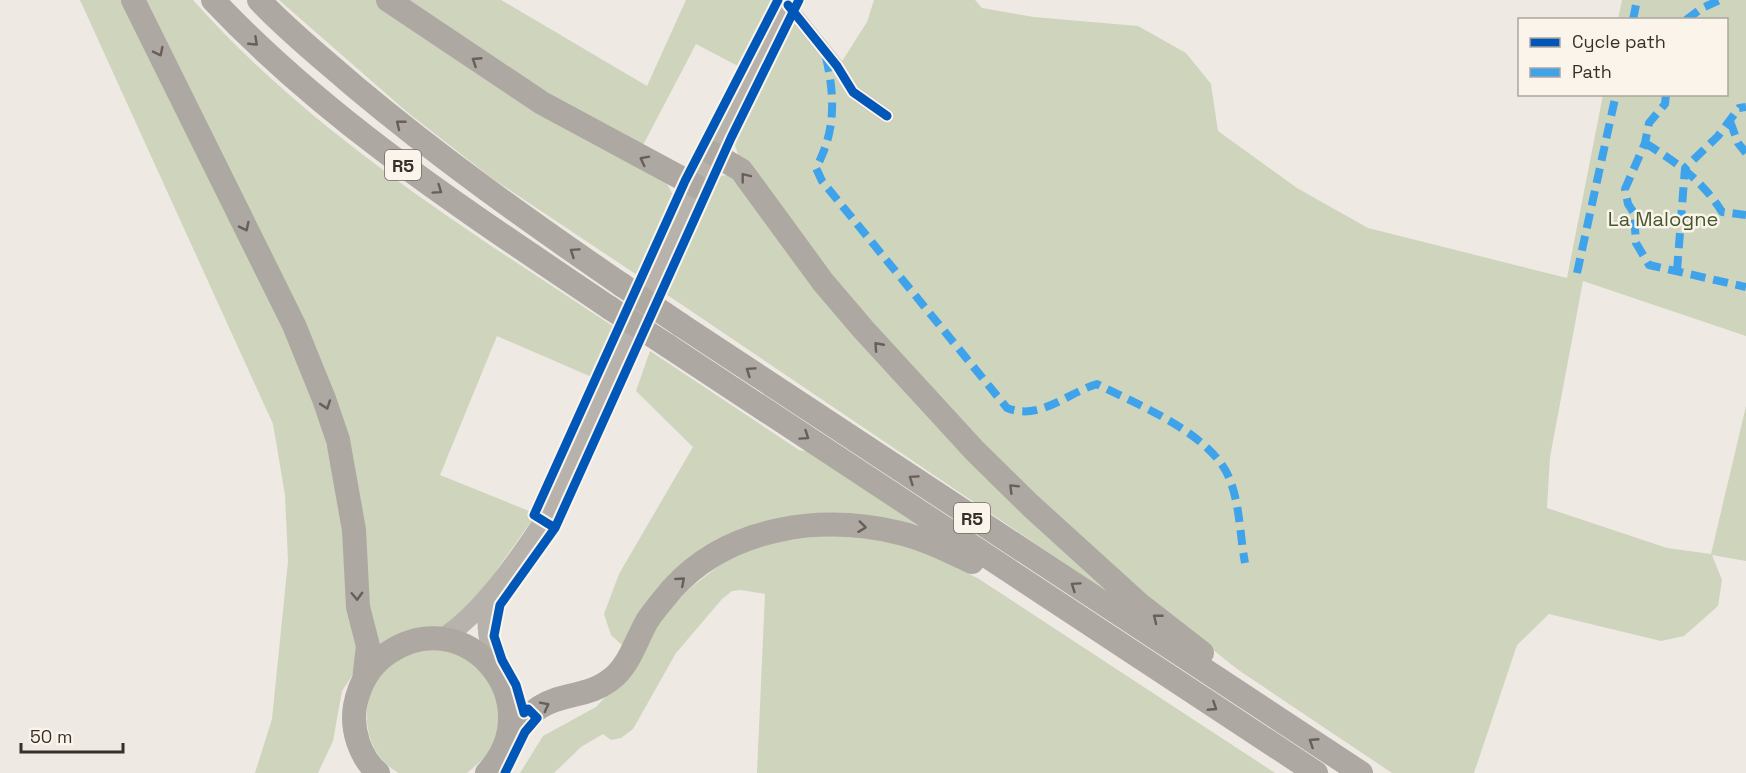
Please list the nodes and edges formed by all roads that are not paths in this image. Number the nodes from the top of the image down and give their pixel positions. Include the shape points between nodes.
1 (133, 0) edge
2 (213, 0) edge
3 (259, 0) edge
4 (388, 0) edge
5 (790, 2) edge
6 (887, 116) dead end
7 (712, 153) junction
8 (696, 186) junction
9 (1018, 577) junction
10 (491, 593) junction
11 (441, 639) junction
12 (500, 677) junction
13 (364, 680) junction
14 (1264, 711) junction
15 (358, 742) junction
16 (505, 748) junction
17 (357, 773) edge
18 (378, 773) edge
19 (487, 773) edge
20 (1316, 773) edge
21 (1361, 773) edge

1 -> 13 highway via 294,326 338,440 354,530 358,607 368,646
2 -> 9 highway, R5, bridge via 293,78 410,171
14 -> 3 highway, R5, bridge via 487,192 316,54
8 -> 4 highway via 542,103
5 - 6 street via 853,92
5 - 7 main road
7 - 8 main road
14 -> 7 highway via 1246,687 1139,603 975,451 856,322 741,170
8 - 10 main road via 547,516
16 -> 9 highway via 528,717 542,706 586,694 618,673 648,619 674,587 702,563 767,532 796,526 863,526 901,533 980,566
9 -> 20 highway, R5
10 - 11 main road via 470,619
10 - 12 main road via 488,643
11 - 12 highway via 475,651
11 - 13 highway via 396,648 372,667
12 - 16 highway via 511,712
13 - 15 highway via 354,710
21 -> 14 highway, R5
15 - 17 highway
15 - 18 highway
16 - 19 highway

